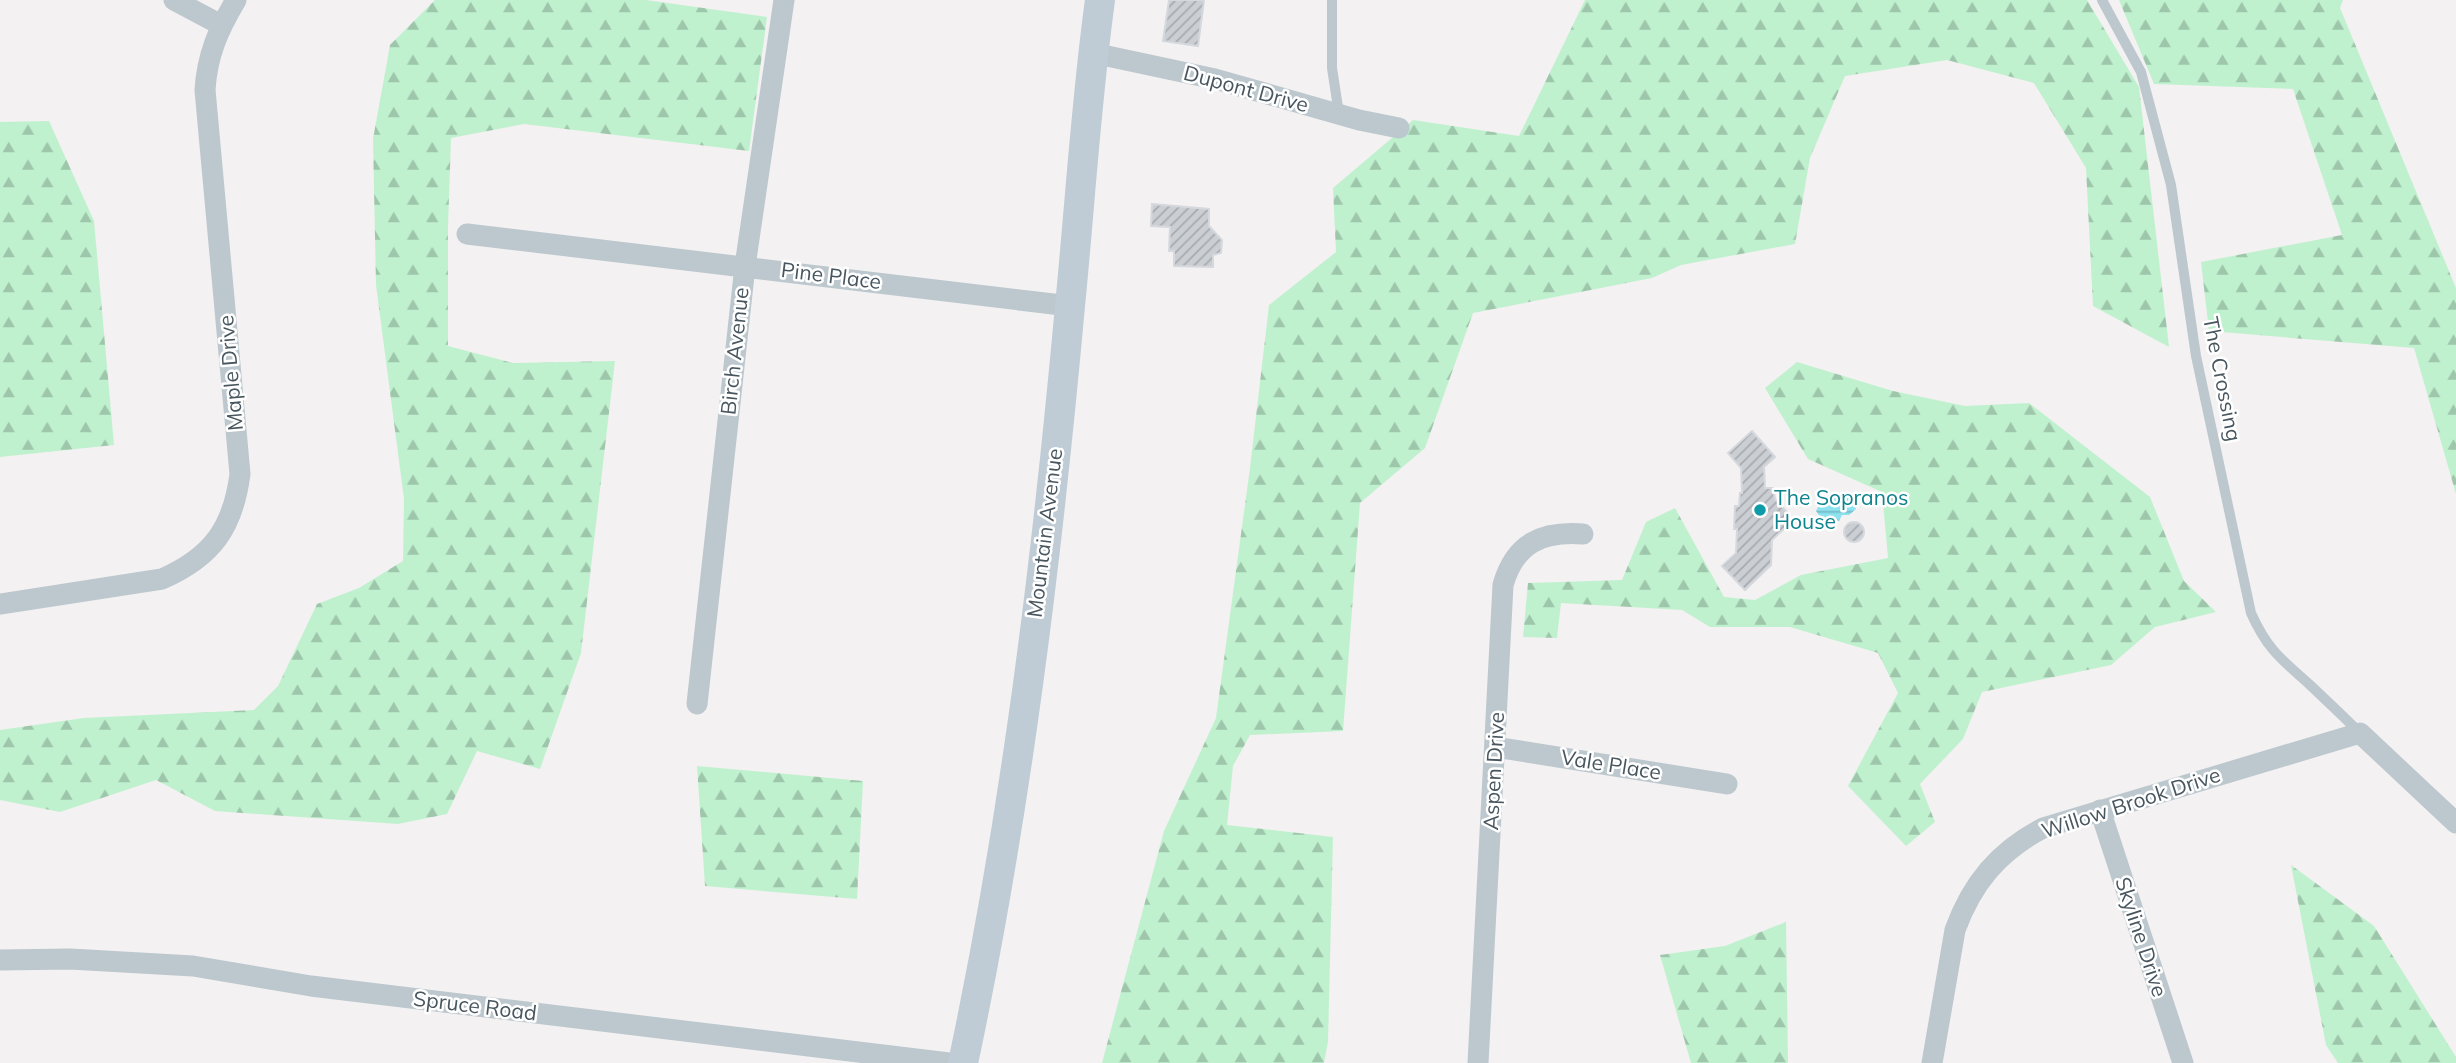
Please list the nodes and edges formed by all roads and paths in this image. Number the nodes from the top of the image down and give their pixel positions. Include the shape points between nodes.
1 (174, 0) edge
2 (236, 0) edge
3 (784, 0) edge
4 (1100, 0) edge
5 (1332, 0) edge
6 (2102, 0) edge
7 (221, 25) junction
8 (1093, 53) junction
9 (1339, 114) junction
10 (1399, 128) dead end
11 (467, 233) dead end
12 (745, 265) junction
13 (1070, 306) junction
14 (1583, 534) dead end
15 (0, 604) edge
16 (697, 704) dead end
17 (2360, 733) junction
18 (1495, 747) junction
19 (1727, 784) dead end
20 (2099, 810) junction
21 (2456, 823) edge
22 (0, 960) edge
23 (949, 1063) edge
24 (963, 1063) edge
25 (1478, 1063) edge
26 (1932, 1063) edge
27 (2183, 1063) edge

1 - 7 street
2 - 7 street, Maple Drive
3 - 12 street, Birch Avenue
4 - 8 street, Mountain Avenue
5 - 9 lane via 1332,68
6 - 17 lane, The Crossing via 2141,72 2171,185 2196,356 2251,613 2280,660
7 - 15 street, Maple Drive via 209,58 205,90 240,474 230,519 202,556 162,579
8 - 9 street, Dupont Drive via 1215,79
8 - 13 street, Mountain Avenue
9 - 10 street, Dupont Drive
11 - 12 street, Pine Place
12 - 13 street, Pine Place
12 - 16 street, Birch Avenue
13 - 24 street, Mountain Avenue via 1026,687 996,890
14 - 18 street, Aspen Drive via 1538,539 1520,552 1506,573
17 - 20 street, Willow Brook Drive
17 - 21 street
18 - 19 street, Vale Place
18 - 25 street, Aspen Drive
20 - 26 street, Willow Brook Drive via 2026,837 1995,861 1970,893 1955,930
20 - 27 street, Skyline Drive
22 - 23 street, Spruce Road via 192,966 312,986

